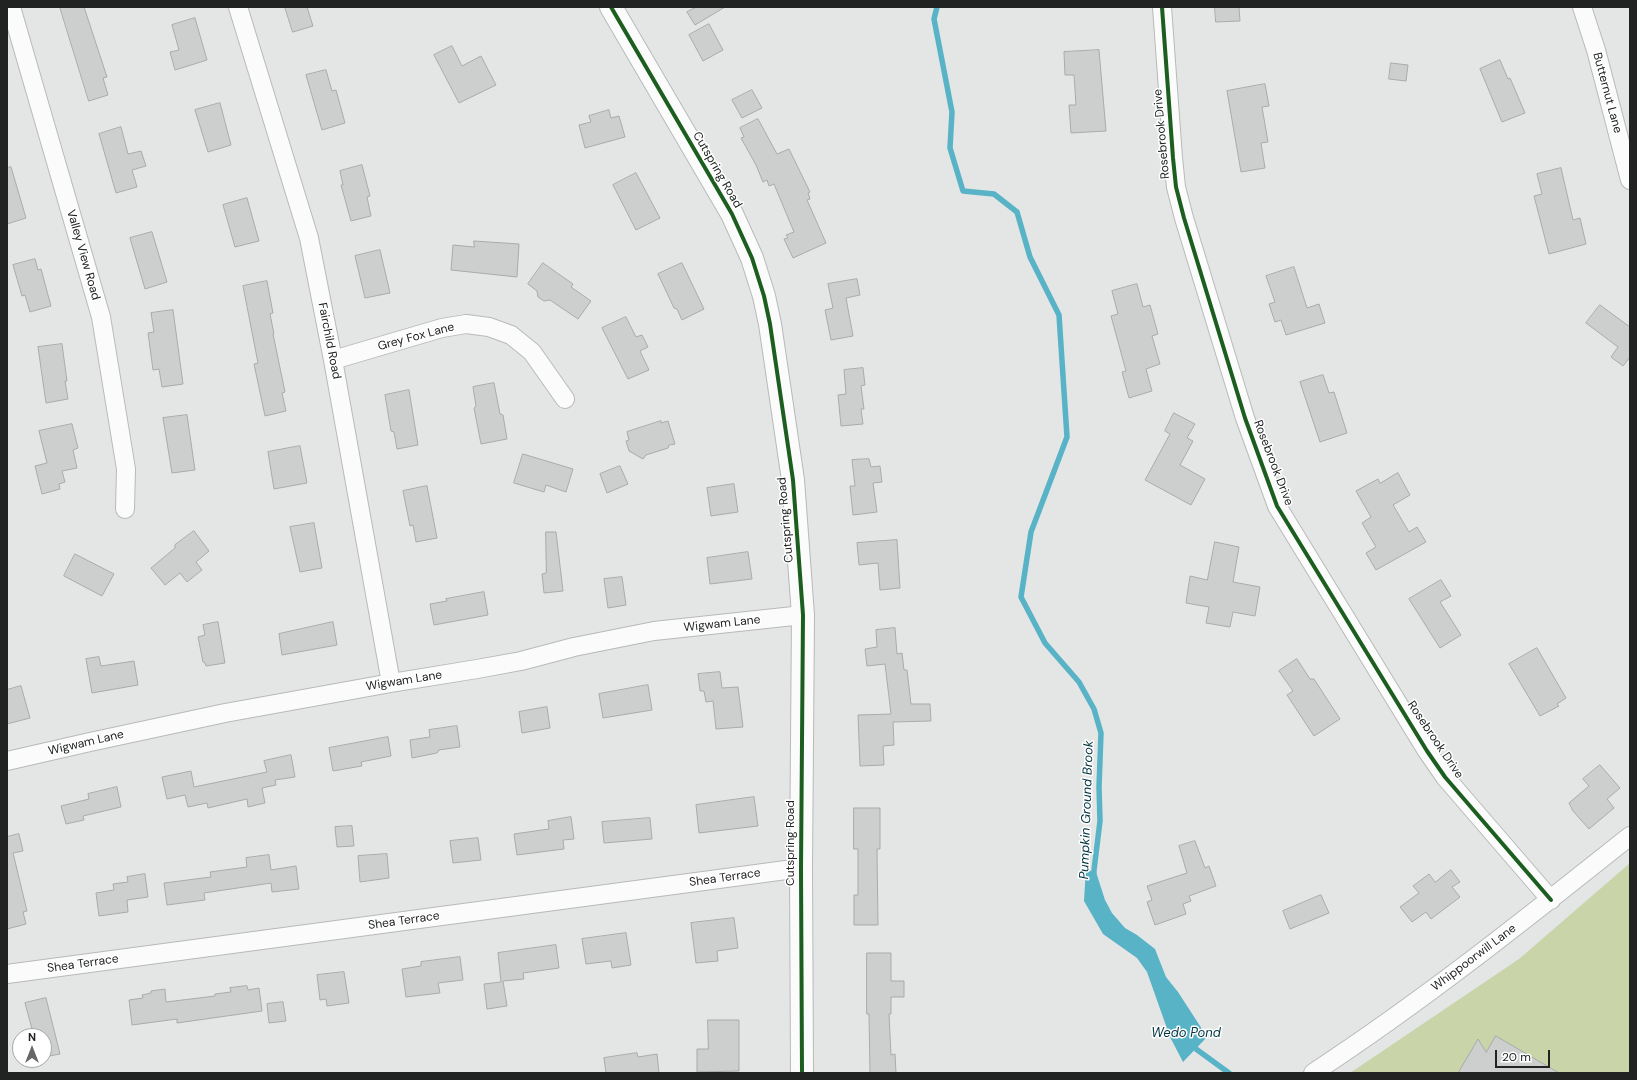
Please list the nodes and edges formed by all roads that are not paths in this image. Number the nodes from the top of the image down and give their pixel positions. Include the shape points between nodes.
1 (11, 7) edge
2 (238, 7) edge
3 (610, 7) edge
4 (1162, 7) edge
5 (1582, 7) edge
6 (1630, 180) edge
7 (333, 360) junction
8 (564, 399) dead end
9 (125, 509) dead end
10 (803, 615) junction
11 (391, 683) junction
12 (7, 761) edge
13 (1630, 836) edge
14 (801, 868) junction
15 (1551, 900) junction
16 (7, 974) edge
17 (802, 1073) edge
18 (1313, 1073) edge

1 - 9 street, Valley View Road via 101,317 126,469
2 - 7 street, Fairchild Road via 309,238
3 - 10 street, Cutspring Road via 732,214 758,275 770,324 793,480
4 - 15 street, Rosebrook Drive via 1176,187 1245,418 1277,506 1445,777
5 - 6 street, Butternut Lane
7 - 8 street, Grey Fox Lane via 442,328 466,324 489,327 511,335 532,352
7 - 11 street, Fairchild Road
10 - 11 street, Wigwam Lane via 654,631 574,647 522,661
10 - 14 street, Cutspring Road
11 - 12 street, Wigwam Lane via 225,713
13 - 15 street, Whippoorwill Lane
14 - 16 street, Shea Terrace
14 - 17 street, Cutspring Road
15 - 18 street, Whippoorwill Lane via 1394,1017

